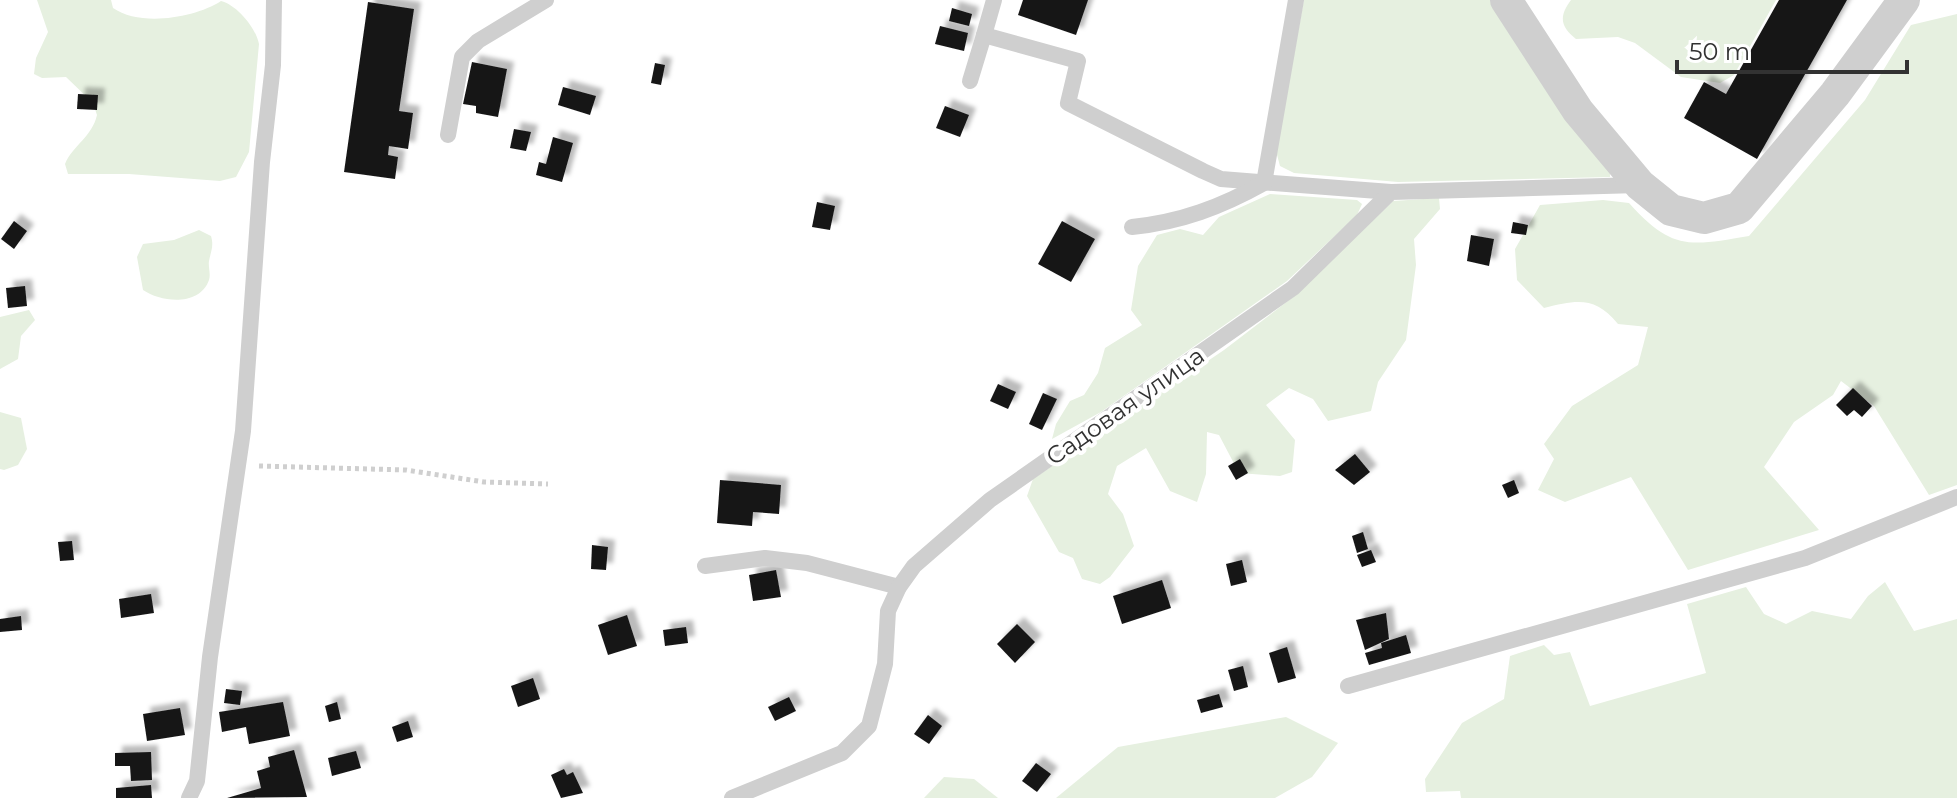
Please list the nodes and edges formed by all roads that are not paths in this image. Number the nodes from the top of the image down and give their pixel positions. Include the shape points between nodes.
1 (274, 0) edge
2 (546, 0) edge
3 (994, 0) edge
4 (1296, 0) edge
5 (1506, 0) edge
6 (1904, 0) edge
7 (984, 35) junction
8 (970, 81) dead end
9 (448, 135) dead end
10 (1264, 183) junction
11 (1640, 185) junction
12 (1391, 192) junction
13 (1132, 227) dead end
14 (1957, 497) edge
15 (705, 566) dead end
16 (899, 587) junction
17 (1348, 686) dead end
18 (189, 798) edge
19 (732, 798) edge

1 - 18 lane via 273,65 238,464 197,781
2 - 9 lane via 478,41 462,57
3 - 7 lane
4 - 10 lane
5 - 11 street via 1578,111
6 - 11 street via 1835,94 1739,208 1704,218 1682,213
7 - 8 lane
7 - 10 lane via 1078,61 1068,103 1221,179
10 - 12 lane
10 - 13 lane via 1219,208
11 - 12 lane
12 - 16 lane, Садовая улица via 1293,288 990,500 914,566
14 - 17 lane via 1805,558
15 - 16 lane via 765,558
16 - 19 lane, Садовая улица via 888,611 885,664 869,726 842,753

